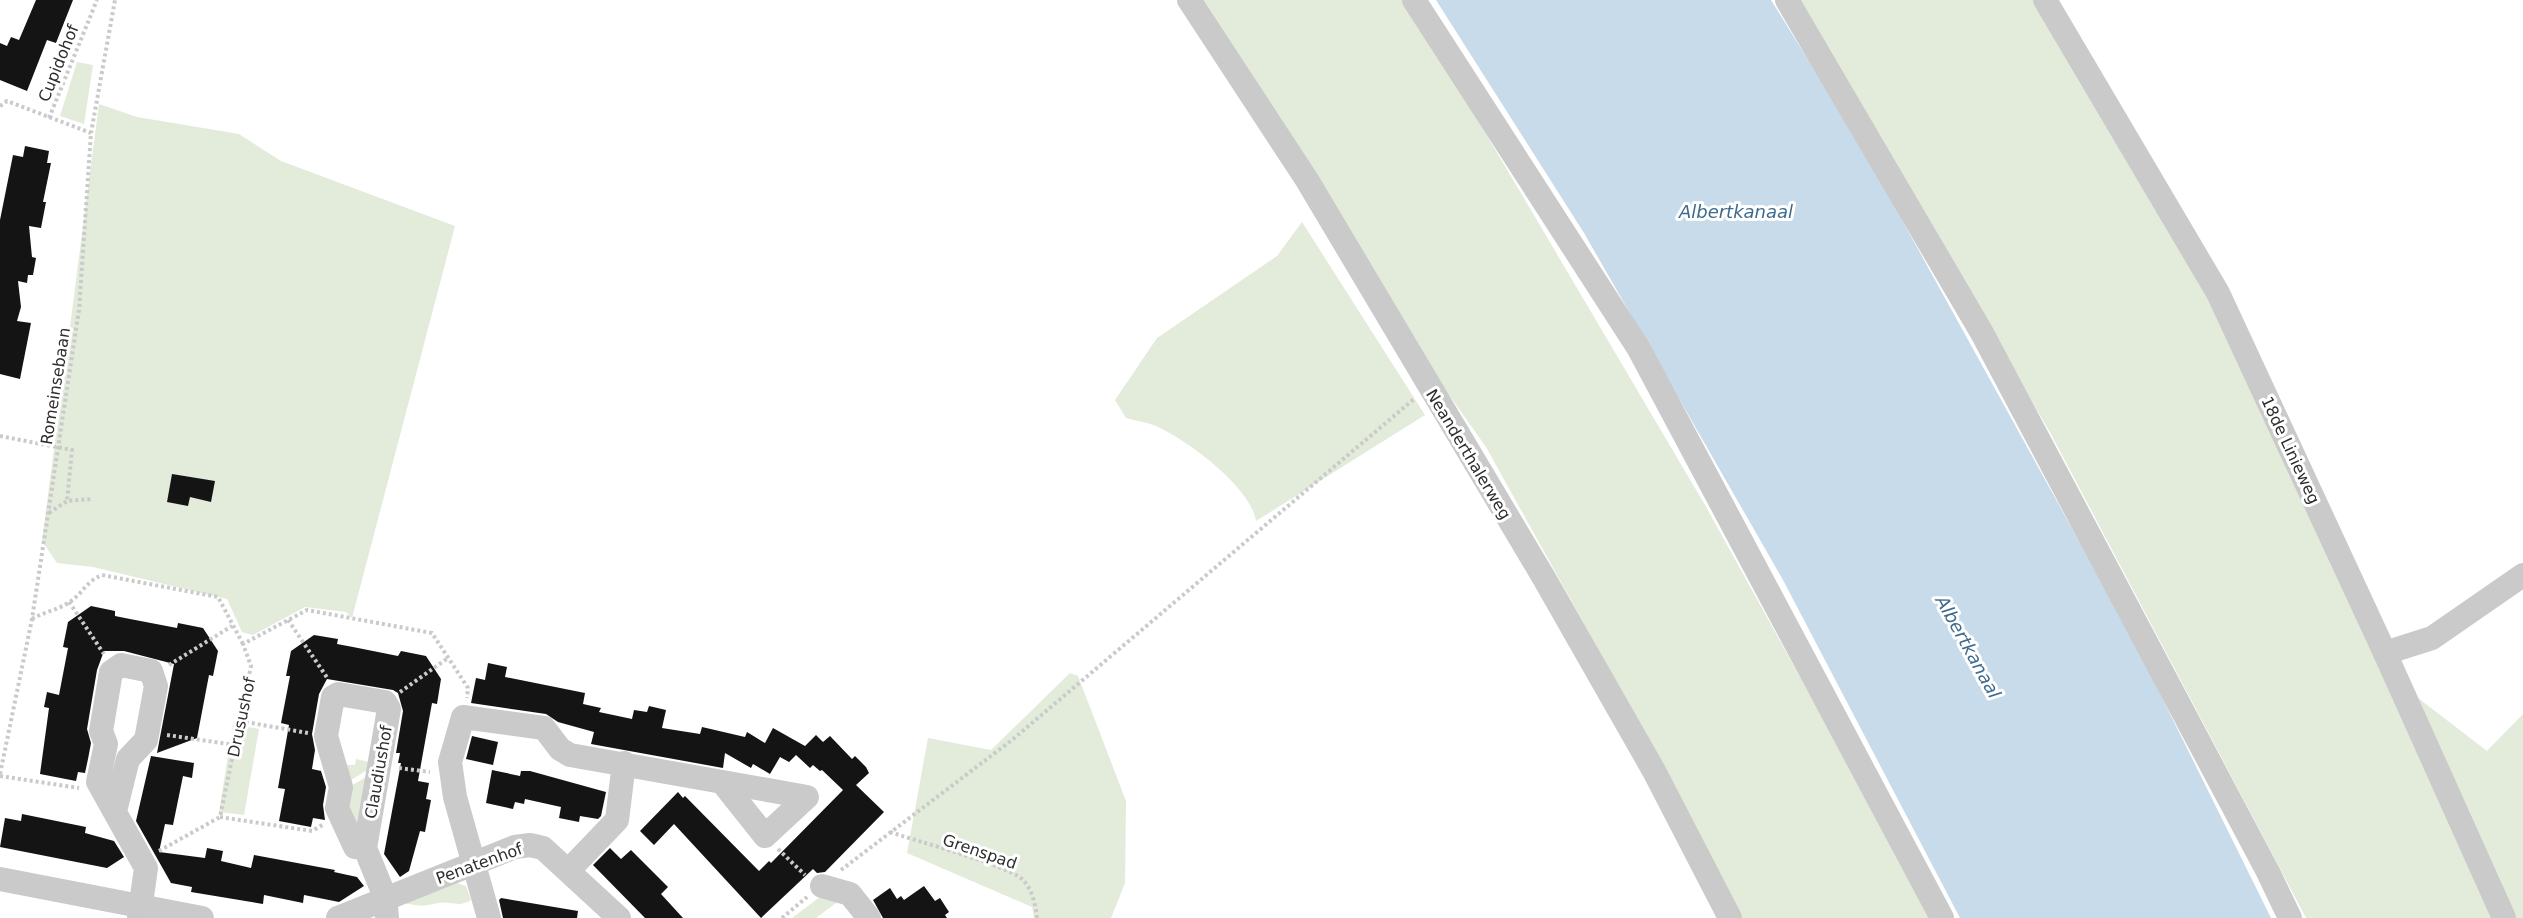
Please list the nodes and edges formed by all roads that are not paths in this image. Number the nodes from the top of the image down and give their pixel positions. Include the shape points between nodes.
1 (1189, 0) edge
2 (1414, 0) edge
3 (1787, 0) edge
4 (2045, 0) edge
5 (2523, 575) edge
6 (2385, 653) junction
7 (624, 763) junction
8 (722, 782) junction
9 (109, 801) junction
10 (365, 848) junction
11 (472, 866) junction
12 (569, 870) junction
13 (0, 879) edge
14 (816, 883) road end
15 (386, 908) edge
16 (140, 913) edge
17 (201, 918) edge
18 (338, 918) edge
19 (489, 918) edge
20 (619, 918) edge
21 (869, 918) edge
22 (1730, 918) edge
23 (1942, 918) edge
24 (2290, 918) edge
25 (2504, 918) edge

1 - 22 street, Neanderthalerweg via 1307,180 1429,387 1648,761
2 - 23 street via 1639,349
3 - 24 street via 1982,333
4 - 6 street, 18de Linieweg via 2218,293
5 - 6 street via 2432,638
6 - 25 street, 18de Linieweg
7 - 8 street
7 - 11 street via 570,755 560,749 544,728 464,717 450,762
7 - 12 street via 617,820
8 - 8 street via 807,797 765,836
9 - 9 street via 98,782 106,744 101,730 111,672 121,665 151,671 156,686 146,740 128,759
9 - 16 street via 146,868
10 - 10 street, Claudiushof via 389,709 385,702 338,694 333,697 326,736 341,787 337,808 354,847
10 - 15 street, Claudiushof
11 - 12 street, Penatenhof via 515,847 530,845 543,848
11 - 15 street, Penatenhof
11 - 19 street
12 - 20 street, Penatenhof
13 - 16 street
14 - 21 street via 850,894
15 - 18 street, Penatenhof
16 - 17 street

